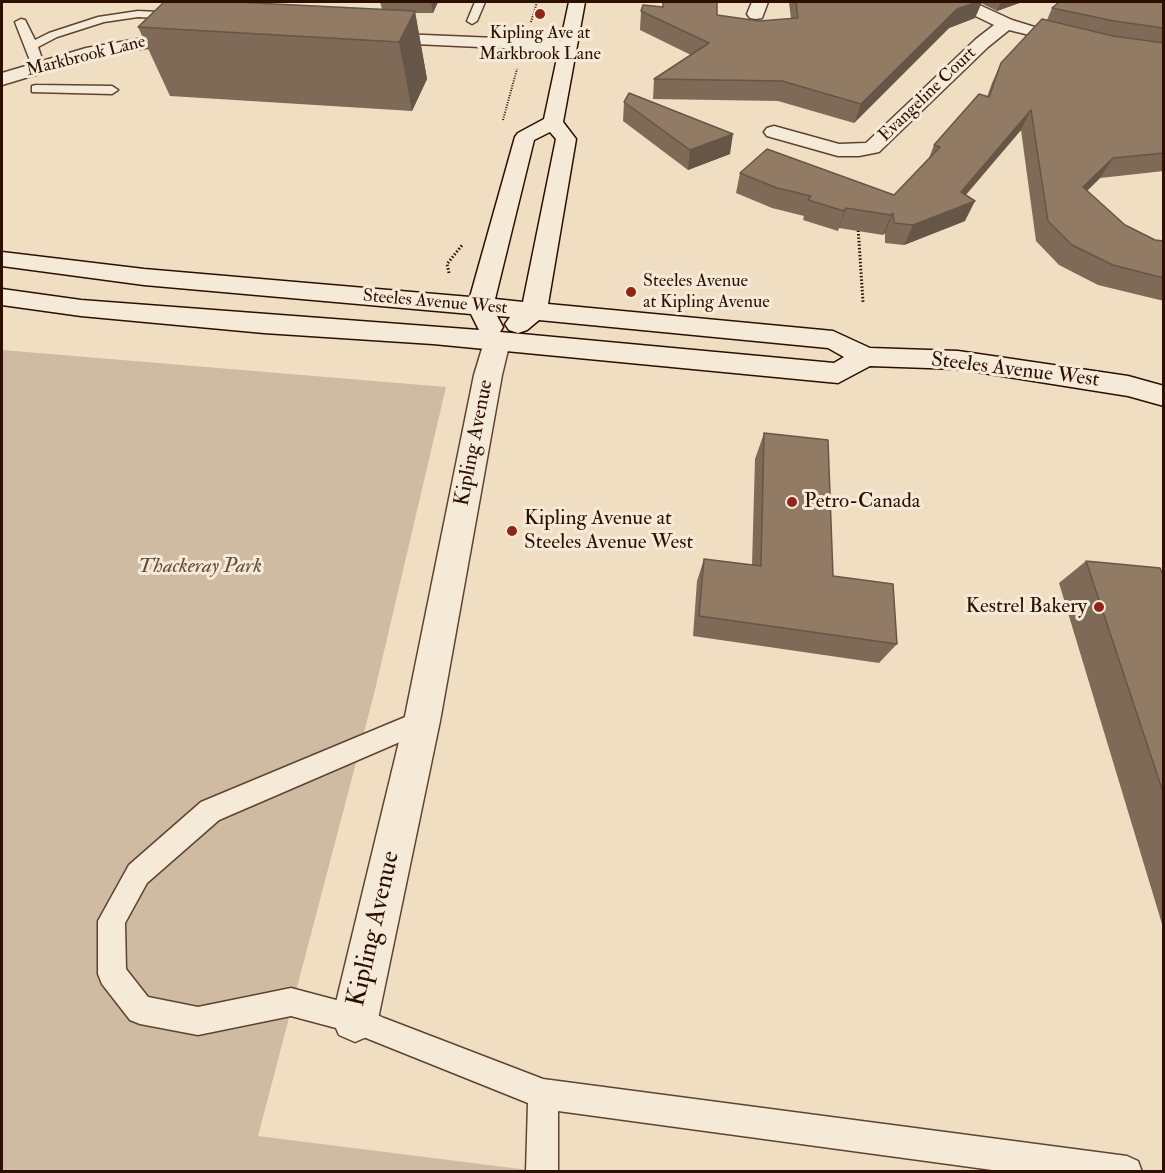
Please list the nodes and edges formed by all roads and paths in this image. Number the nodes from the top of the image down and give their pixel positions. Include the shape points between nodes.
1 (480, 2) edge
2 (577, 2) edge
3 (961, 2) edge
4 (189, 18) edge
5 (472, 21) dead end
6 (21, 22) dead end
7 (1006, 24) junction
8 (209, 33) edge
9 (376, 42) edge
10 (567, 45) junction
11 (33, 46) junction
12 (1164, 58) edge
13 (39, 68) junction
14 (2, 79) edge
15 (36, 89) dead end
16 (112, 90) dead end
17 (553, 122) junction
18 (774, 132) dead end
19 (858, 224) edge
20 (2, 259) edge
21 (2, 297) edge
22 (863, 302) dead end
23 (480, 307) junction
24 (534, 311) junction
25 (497, 342) junction
26 (866, 357) junction
27 (1164, 396) edge
28 (422, 721) junction
29 (356, 1019) junction
30 (543, 1094) junction
31 (542, 1172) edge
32 (1127, 1172) edge

1 - 5 lane
2 - 10 main road
3 - 7 main road
4 - 11 lane via 138,14 102,20 53,35
6 - 11 lane
7 - 12 main road via 1070,42
7 - 18 main road, Evangeline Court via 872,148 838,150
8 - 13 main road, Markbrook Lane via 124,44
9 - 10 main road
10 - 17 main road
11 - 13 lane
13 - 14 main road, Markbrook Lane
15 - 16 lane
17 - 23 main road via 525,137
17 - 24 main road via 566,139
19 - 22 path
20 - 23 main road, Steeles Avenue West via 144,277
21 - 25 main road, Steeles Avenue West via 81,308
23 - 24 main road, Steeles Avenue West
23 - 25 main road
24 - 25 main road
24 - 26 main road, Steeles Avenue West via 833,340
25 - 26 main road, Steeles Avenue West via 838,373
25 - 28 main road, Kipling Avenue
26 - 27 main road, Steeles Avenue West via 958,360 1128,386
28 - 29 main road, Kipling Avenue
28 - 29 lane, Kipling Avenue via 210,811 138,874 111,921 112,974 140,1010 198,1021 291,1002
29 - 30 lane
30 - 31 lane
30 - 32 lane

